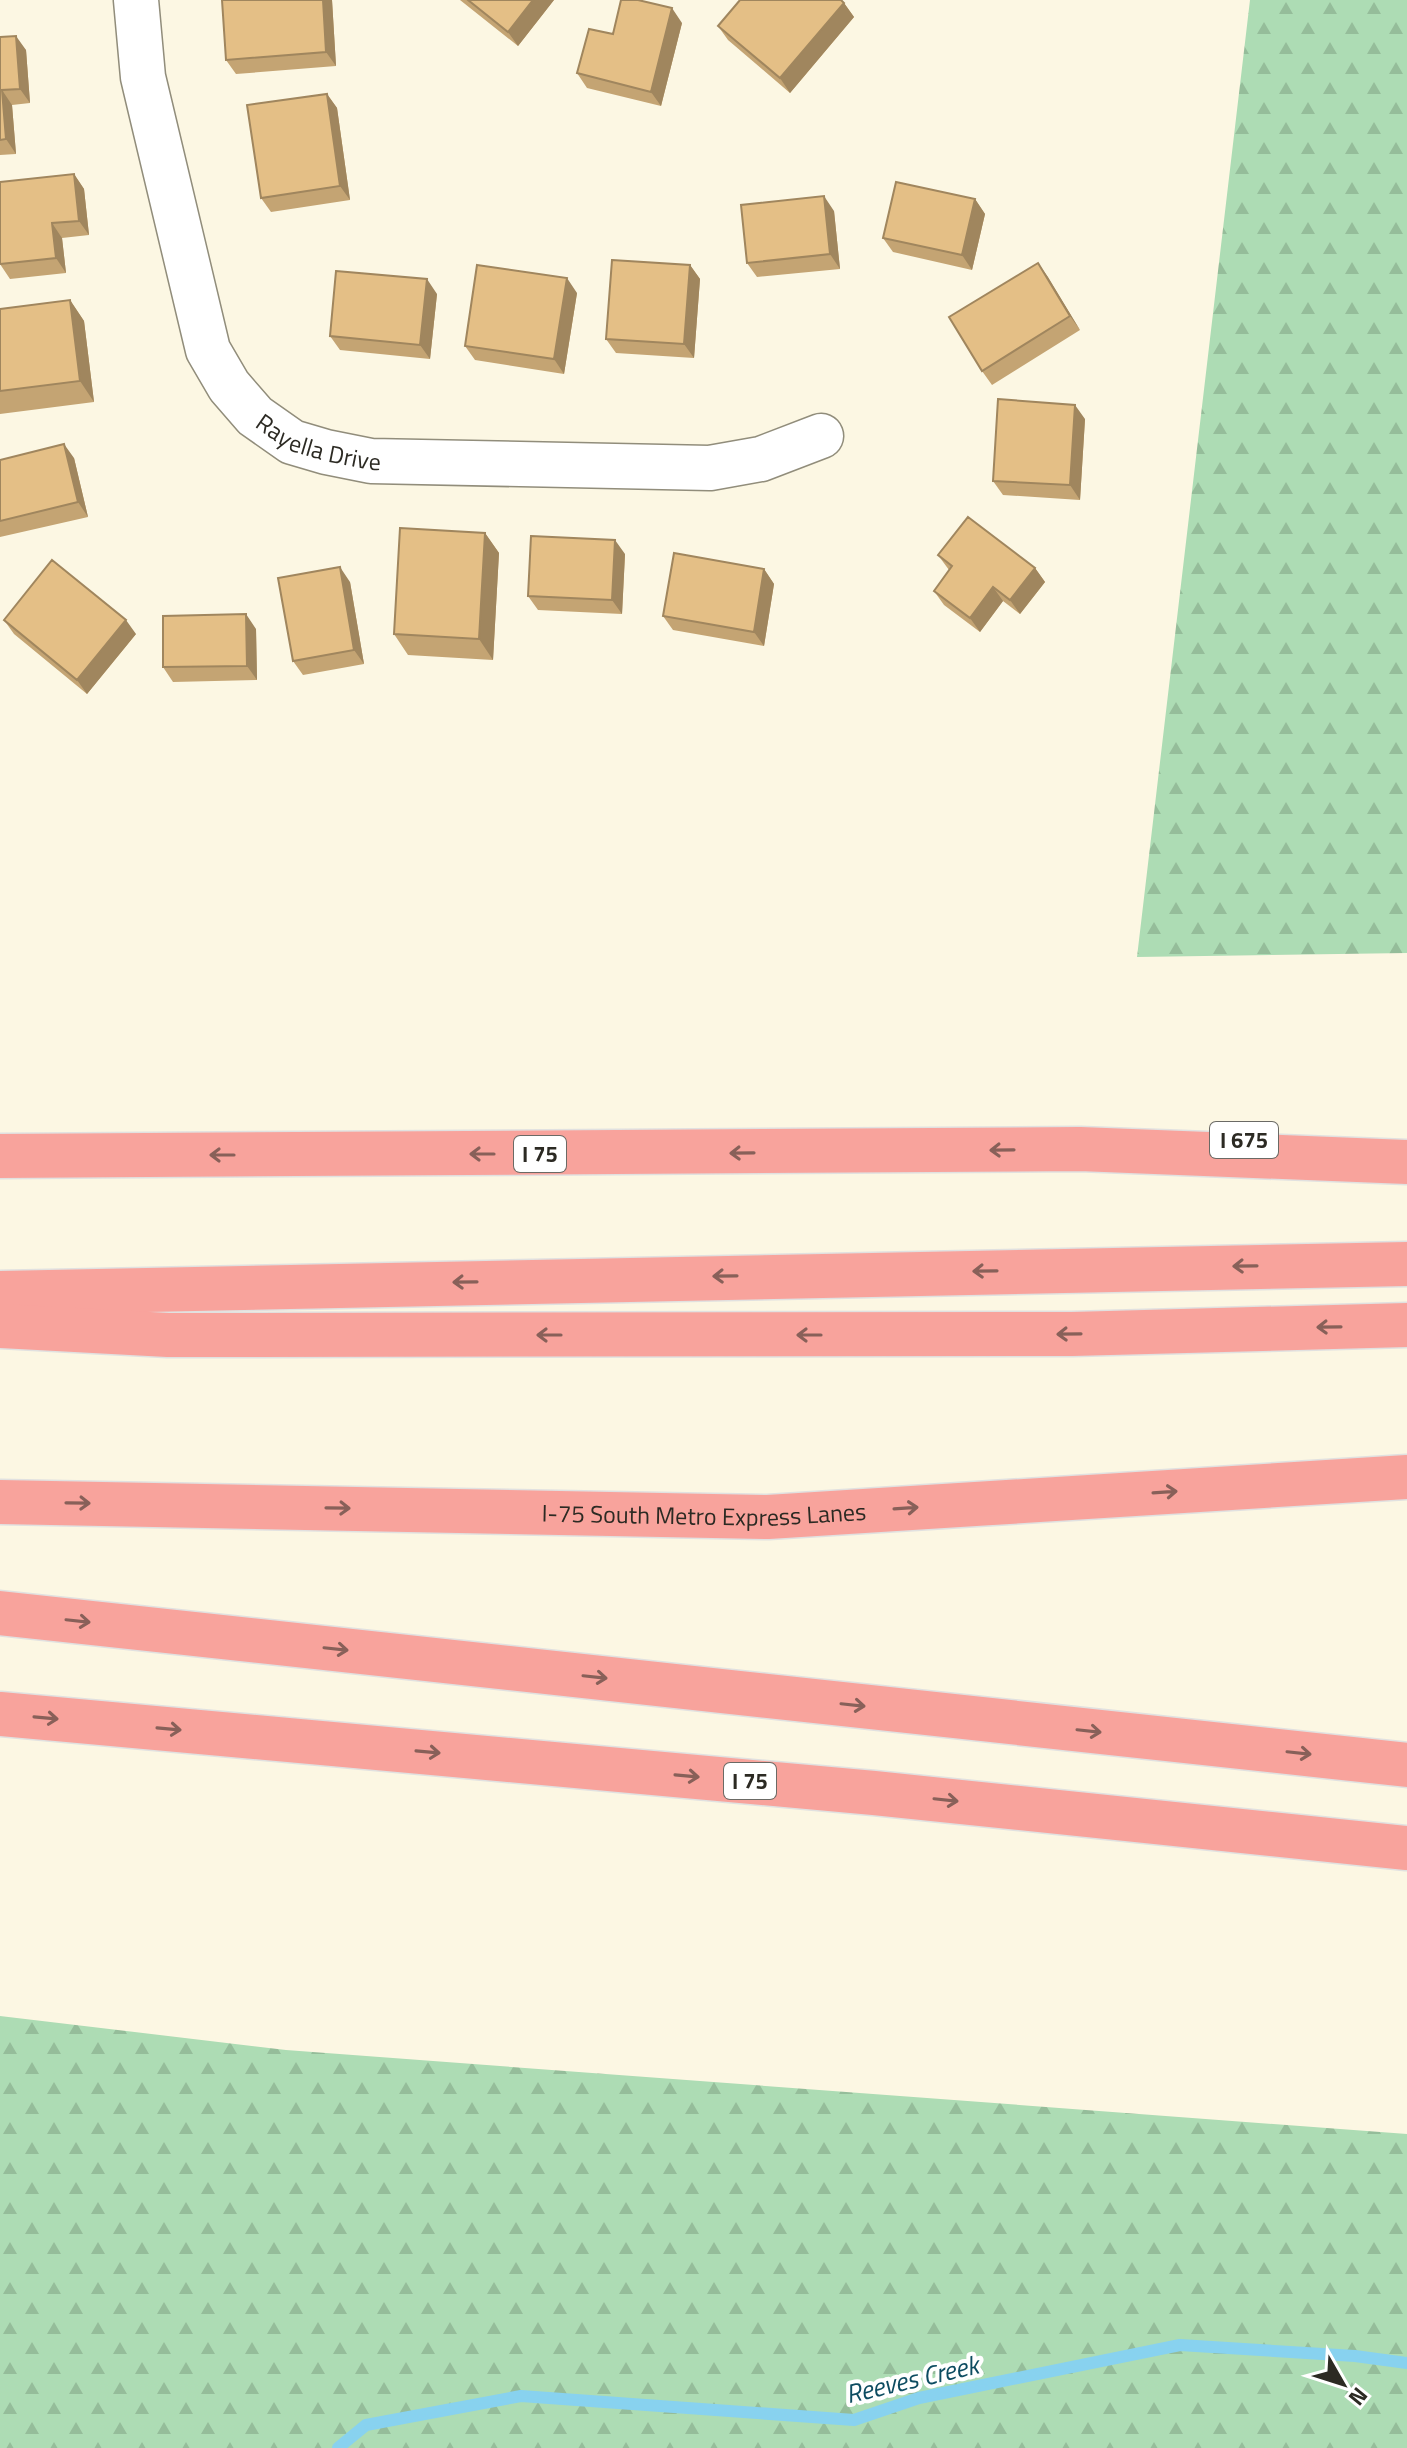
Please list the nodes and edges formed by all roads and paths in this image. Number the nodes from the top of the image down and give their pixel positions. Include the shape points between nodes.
1 (136, 0) edge
2 (821, 436) dead end
3 (1407, 1131) edge
4 (1080, 1149) junction
5 (0, 1156) edge
6 (1407, 1162) edge
7 (1407, 1264) edge
8 (0, 1293) edge
9 (1407, 1325) edge
10 (0, 1326) edge
11 (1407, 1477) edge
12 (0, 1502) edge
13 (0, 1613) edge
14 (0, 1714) edge
15 (1407, 1765) edge
16 (1407, 1848) edge

1 - 2 street, Rayella Drive via 143,77 208,350 255,416 292,442 371,461 710,468 761,459
3 - 4 highway, I 675
4 -> 5 highway, I 75
4 - 6 highway, I 75
7 -> 8 highway
9 -> 10 highway via 1072,1334 311,1335 168,1335
12 -> 11 highway, I-75 South Metro Express Lanes via 768,1517
13 -> 15 highway
14 -> 16 highway, I 75 via 874,1793

